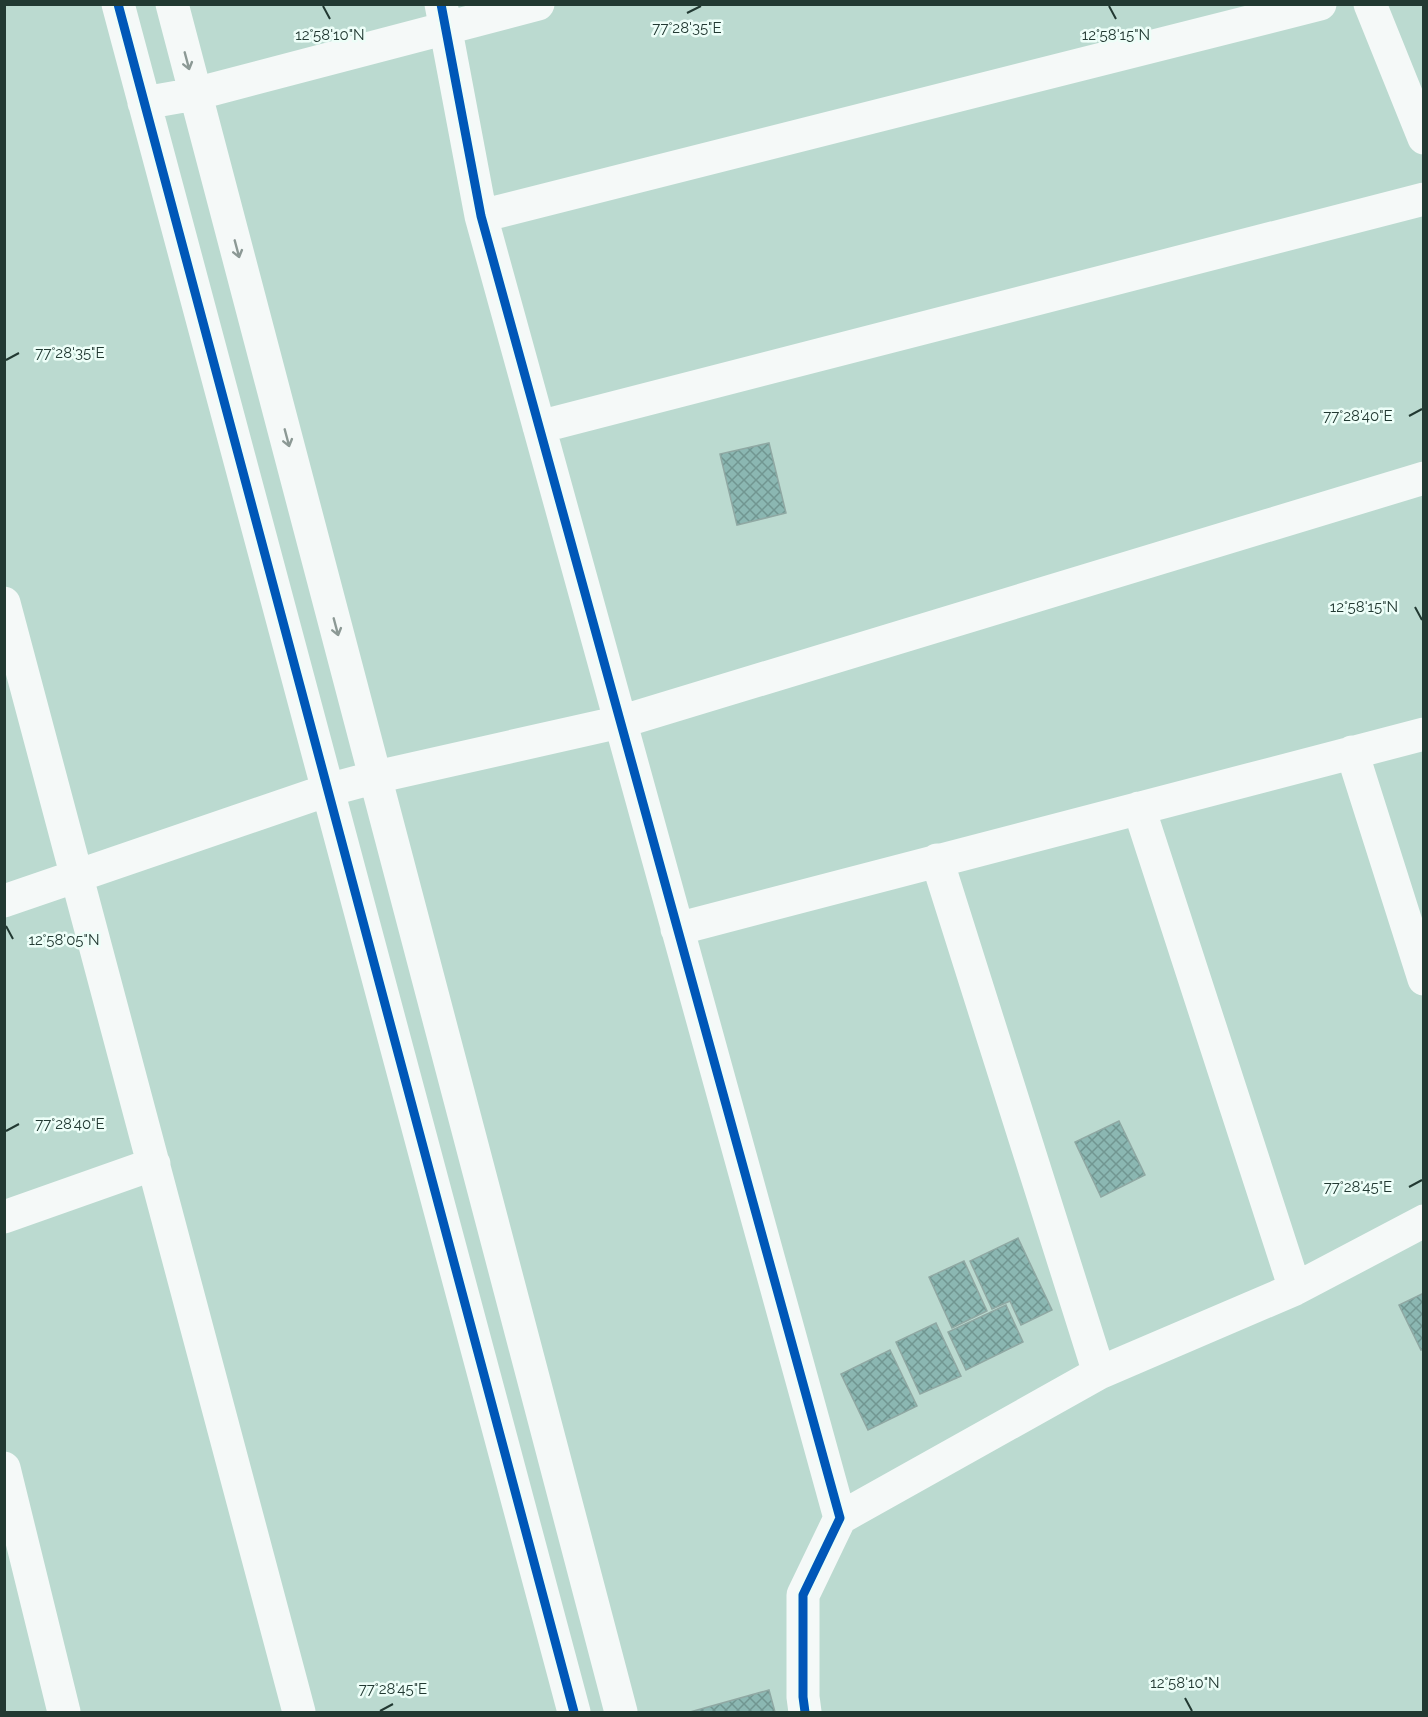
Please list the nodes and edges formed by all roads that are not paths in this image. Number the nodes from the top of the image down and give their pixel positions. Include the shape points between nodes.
1 (118, 4) edge
2 (172, 4) edge
3 (538, 4) edge
4 (1320, 4) edge
5 (1370, 4) edge
6 (443, 16) edge
7 (195, 94) junction
8 (144, 104) junction
9 (1424, 138) edge
10 (1424, 199) edge
11 (481, 216) junction
12 (539, 427) junction
13 (1424, 478) edge
14 (6, 612) edge
15 (620, 723) junction
16 (1424, 734) edge
17 (1352, 752) junction
18 (376, 777) junction
19 (328, 790) junction
20 (1139, 808) junction
21 (937, 860) junction
22 (76, 876) junction
23 (4, 901) edge
24 (678, 928) junction
25 (1424, 979) edge
26 (154, 1164) junction
27 (4, 1217) edge
28 (1424, 1221) edge
29 (1295, 1289) junction
30 (1099, 1373) junction
31 (4, 1468) edge
32 (840, 1518) junction
33 (64, 1713) edge
34 (299, 1713) edge
35 (574, 1713) edge
36 (621, 1713) edge
37 (805, 1713) edge

1 - 8 street
2 -> 7 street
3 - 6 street
4 - 11 street
5 - 9 street
6 - 7 street
6 - 11 street
7 - 8 street
7 -> 18 street
8 - 19 street
10 - 12 street
11 - 12 street
12 - 15 street
13 - 15 street
14 - 22 street
15 - 18 street
15 - 24 street
16 - 17 street
17 - 20 street
17 - 25 street
18 - 19 street
18 - 36 street
19 - 22 street
19 - 35 street
20 - 21 street
20 - 29 street
21 - 24 street
21 - 30 street
22 - 23 street
22 - 26 street
24 - 32 street
26 - 27 street
26 - 34 street
28 - 29 street
29 - 30 street
30 - 32 street
31 - 33 street
32 - 37 street via 803,1595

